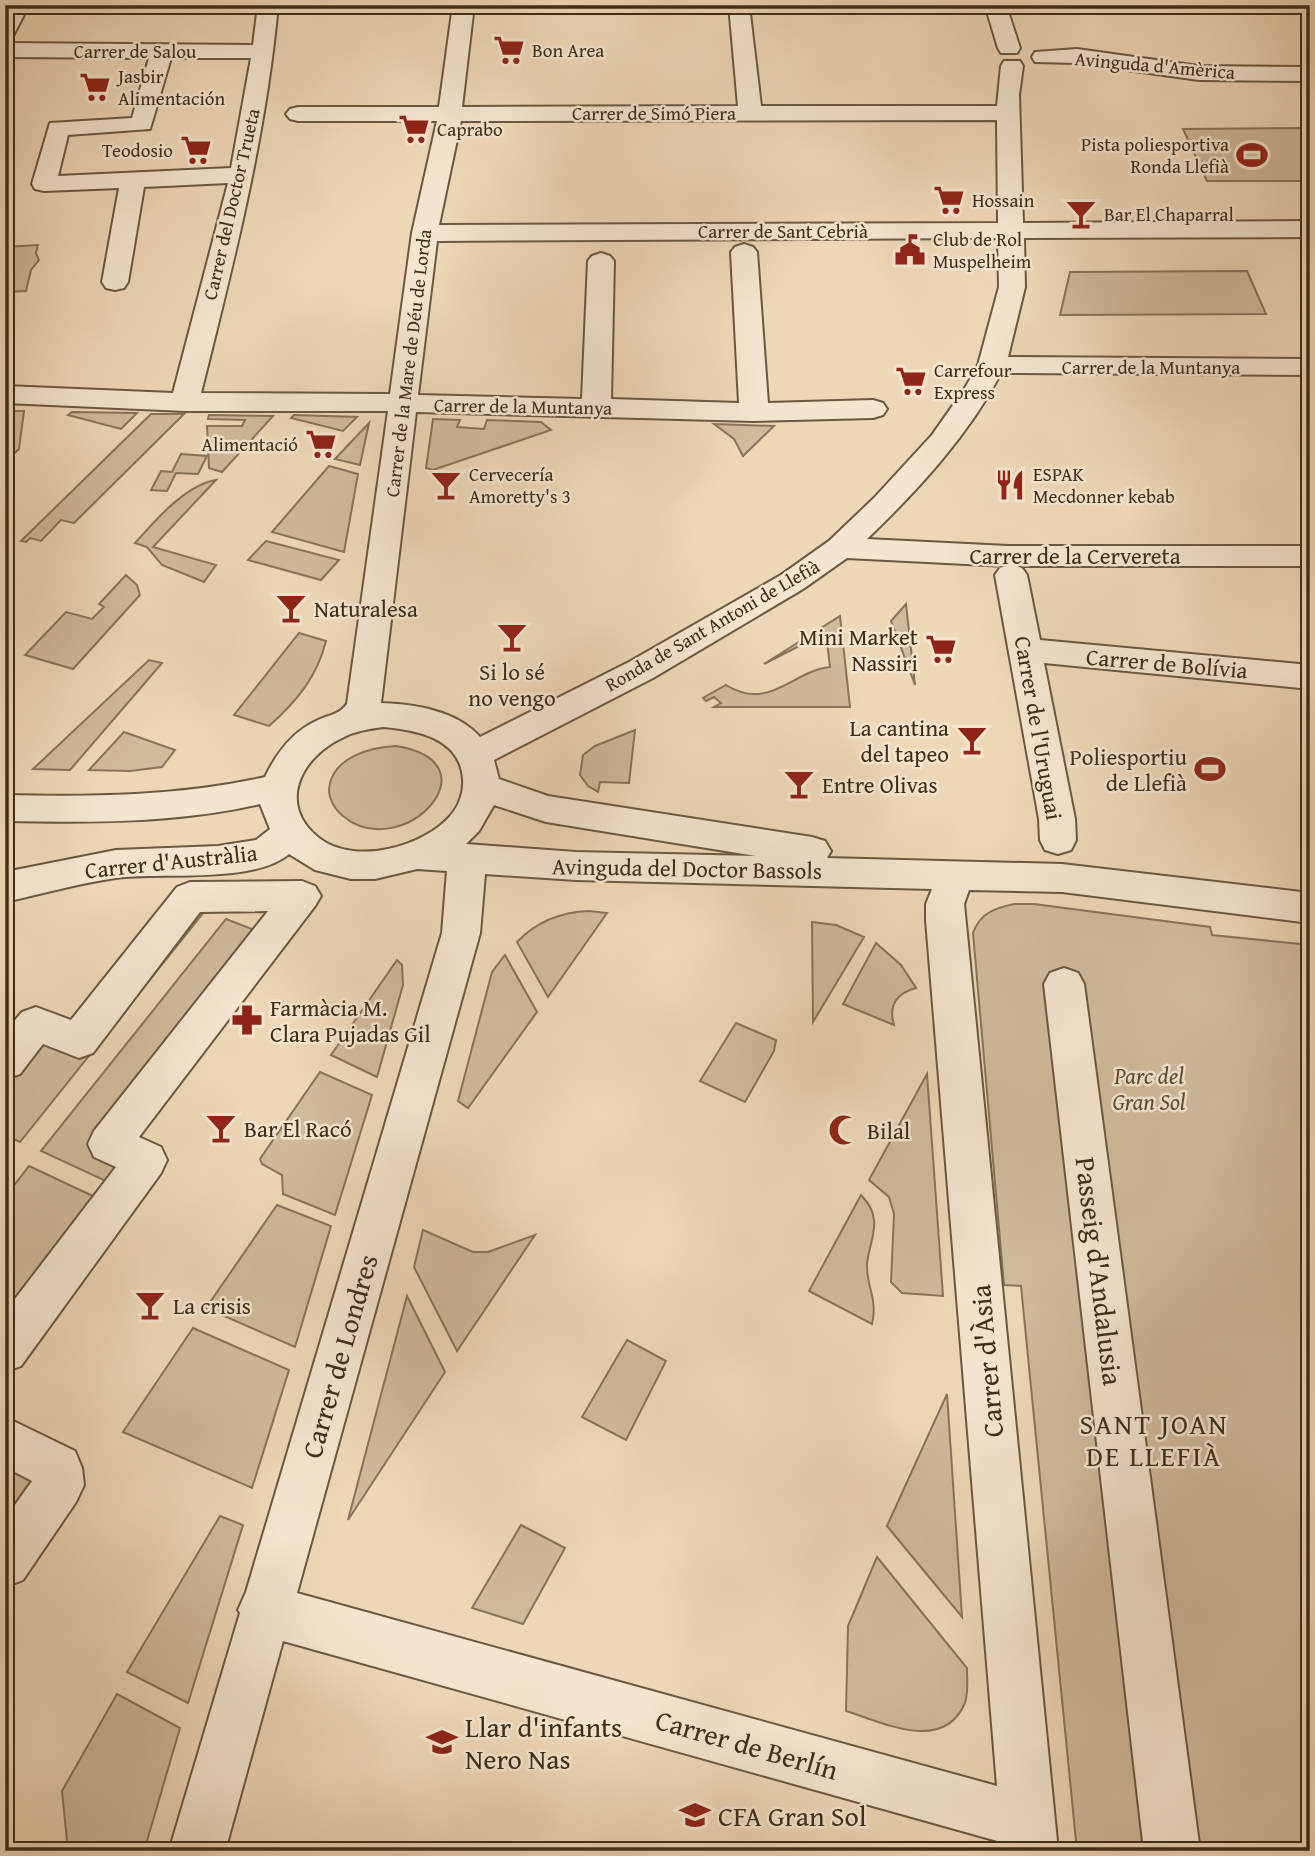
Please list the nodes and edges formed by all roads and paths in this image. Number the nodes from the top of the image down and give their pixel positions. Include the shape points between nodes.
1 (19, 5) edge
2 (268, 5) edge
3 (464, 5) edge
4 (739, 5) edge
5 (995, 5) edge
6 (5, 31) edge
7 (5, 50) edge
8 (162, 50) junction
9 (264, 52) junction
10 (1011, 57) junction
11 (1310, 74) edge
12 (750, 112) junction
13 (450, 113) junction
14 (1009, 113) junction
15 (298, 114) dead end
16 (240, 175) junction
17 (133, 180) junction
18 (1310, 229) edge
19 (1011, 230) junction
20 (425, 233) junction
21 (744, 253) dead end
22 (601, 261) dead end
23 (114, 282) dead end
24 (992, 365) junction
25 (1310, 367) edge
26 (5, 394) edge
27 (185, 402) junction
28 (403, 403) junction
29 (596, 408) junction
30 (873, 409) dead end
31 (765, 412) junction
32 (840, 548) junction
33 (1310, 556) edge
34 (1011, 575) dead end
35 (1025, 650) junction
36 (1310, 677) edge
37 (354, 720) junction
38 (478, 771) junction
39 (278, 787) junction
40 (5, 808) edge
41 (290, 833) junction
42 (1058, 839) dead end
43 (418, 855) junction
44 (467, 859) junction
45 (956, 874) junction
46 (5, 887) edge
47 (1310, 908) edge
48 (1064, 984) dead end
49 (5, 1062) edge
50 (5, 1350) edge
51 (5, 1441) edge
52 (5, 1562) edge
53 (264, 1610) junction
54 (1029, 1836) edge
55 (197, 1851) edge
56 (1172, 1851) edge

1 - 6 street
2 - 9 street, Carrer del Doctor Trueta
3 - 13 street, Carrer de la Mare de Déu de Lorda
4 - 12 street
5 - 10 street, Ronda de Sant Antoni de Llefià
7 - 8 street, Carrer de Salou
8 - 9 street, Carrer de Salou
8 - 17 street via 142,124 58,128 44,184
9 - 16 street, Carrer del Doctor Trueta
10 - 11 street, Avinguda d'Amèrica via 1035,66 1043,57 1077,56 1199,73
10 - 14 street, Ronda de Sant Antoni de Llefià
12 - 13 street, Carrer de Simó Piera
12 - 14 street, Carrer de Simó Piera
13 - 15 street, Carrer de Simó Piera
13 - 20 street, Carrer de la Mare de Déu de Lorda
14 - 19 street, Ronda de Sant Antoni de Llefià
16 - 17 street
16 - 27 street, Carrer del Doctor Trueta
17 - 23 street
18 - 19 street, Carrer de Sant Cebrià
19 - 20 street, Carrer de Sant Cebrià
19 - 24 street, Ronda de Sant Antoni de Llefià via 1012,287
20 - 28 street, Carrer de la Mare de Déu de Lorda
21 - 31 street
22 - 29 street
24 - 25 street, Carrer de la Muntanya
24 - 32 street, Ronda de Sant Antoni de Llefià via 942,440
26 - 27 street, Carrer de la Muntanya
27 - 28 street, Carrer de la Muntanya
28 - 29 street, Carrer de la Muntanya
28 - 37 street, Carrer de la Mare de Déu de Lorda via 364,706
29 - 31 street, Carrer de la Muntanya
30 - 31 street, Carrer de la Muntanya
32 - 33 street, Carrer de la Cervereta via 1008,556
32 - 38 street, Ronda de Sant Antoni de Llefià via 792,582
34 - 35 street, Carrer de l'Uruguai
35 - 36 street, Carrer de Bolívia
35 - 42 street, Carrer de l'Uruguai
37 - 38 street via 383,715 439,725 460,738
37 - 39 street via 304,746 287,766
38 - 43 street via 476,807 463,827
38 - 45 street, Avinguda del Doctor Bassols via 545,809
39 - 40 street via 208,802 92,810
39 - 41 street via 279,812
41 - 43 street via 314,852 345,863 395,862
41 - 46 street, Carrer d'Austràlia via 266,853 219,860 116,864
43 - 44 street, Avinguda del Doctor Bassols
44 - 45 street, Avinguda del Doctor Bassols via 576,866
44 - 53 street, Carrer de Londres via 461,933
45 - 47 street, Avinguda del Doctor Bassols via 1062,878
45 - 54 street, Carrer d'Àsia via 945,904 945,920
48 - 56 street, Passeig d'Andalusia
49 - 50 street via 36,1024 79,1041 190,897 302,896 109,1144 146,1160
51 - 52 street via 58,1468 59,1485
53 - 54 street, Carrer de Berlín
53 - 55 street, Carrer de Londres

